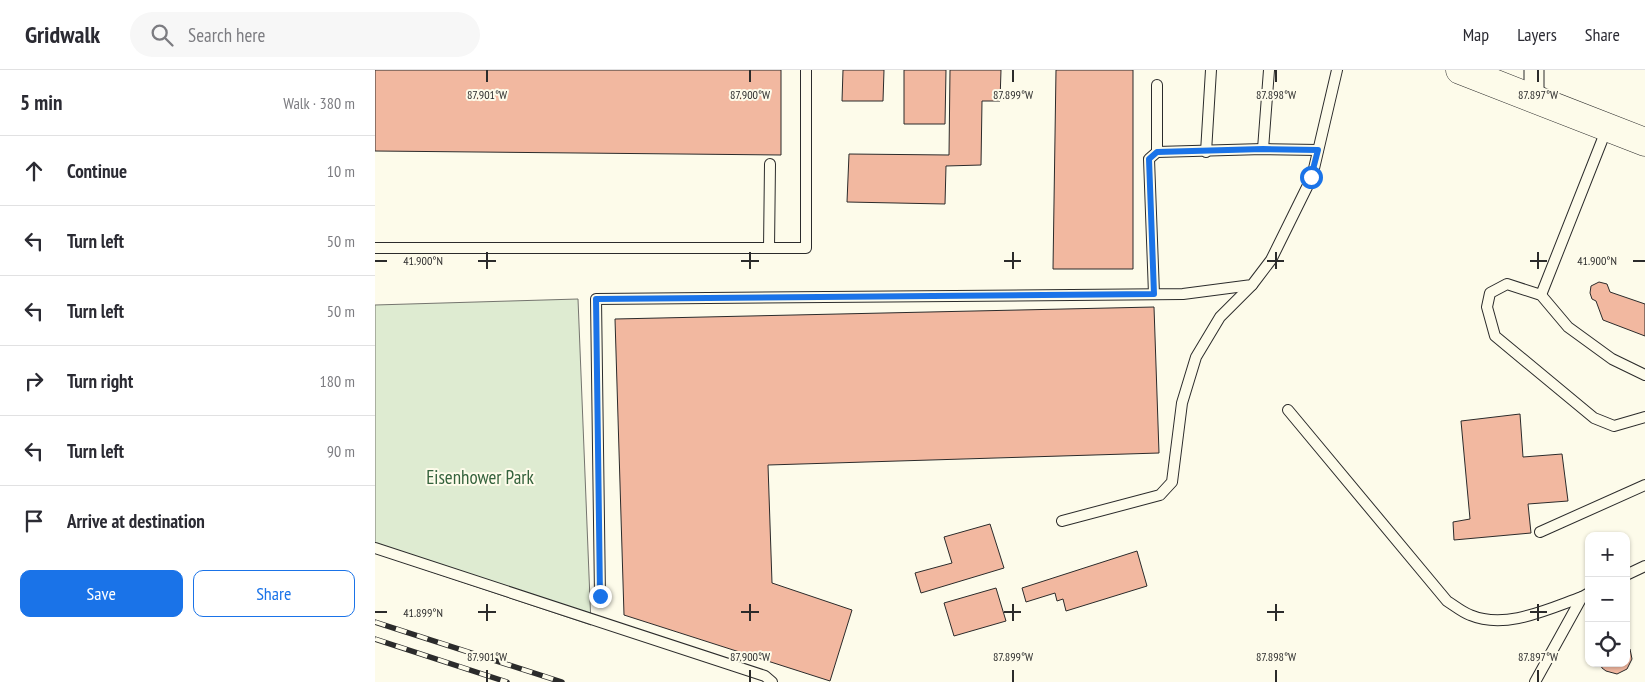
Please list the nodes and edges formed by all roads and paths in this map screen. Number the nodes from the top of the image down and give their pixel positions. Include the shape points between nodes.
1 (806, 70) edge
2 (1211, 70) edge
3 (1269, 70) edge
4 (1337, 70) edge
5 (1460, 70) edge
6 (1534, 70) edge
7 (1157, 85) dead end
8 (1534, 98) junction
9 (1607, 127) junction
10 (1645, 142) edge
11 (1263, 149) junction
12 (1318, 150) junction
13 (1157, 152) junction
14 (1206, 152) junction
15 (770, 164) dead end
16 (375, 248) edge
17 (769, 248) junction
18 (1252, 285) junction
19 (1154, 294) junction
20 (1541, 295) junction
21 (1645, 374) edge
22 (1288, 410) dead end
23 (1645, 417) edge
24 (1645, 485) edge
25 (1062, 521) dead end
26 (1540, 532) dead end
27 (375, 548) edge
28 (1645, 566) edge
29 (1630, 574) edge
30 (1585, 595) edge
31 (600, 596) dead end
32 (772, 682) edge
33 (1535, 682) edge

1 - 17 lane via 806,248
2 - 14 lane
3 - 11 lane
4 - 12 lane
5 - 8 main road
6 - 8 street
7 - 13 lane
8 - 9 main road
9 - 10 main road
9 - 20 lane
11 - 12 lane
11 - 14 lane
12 - 18 lane via 1311,177 1275,252
13 - 14 lane
13 - 19 lane via 1149,159
15 - 17 lane
16 - 17 lane
18 - 19 lane via 1183,294
18 - 25 lane via 1219,317 1196,357 1183,403 1173,482 1160,495
19 - 31 lane via 596,299
20 - 21 lane via 1568,327 1612,359
20 - 23 lane via 1507,284 1490,293 1487,307 1495,336 1594,418 1614,426
22 - 30 lane via 1447,601 1471,616 1495,621 1523,617
24 - 26 lane
27 - 32 lane via 765,676
28 - 29 lane
30 - 33 lane

